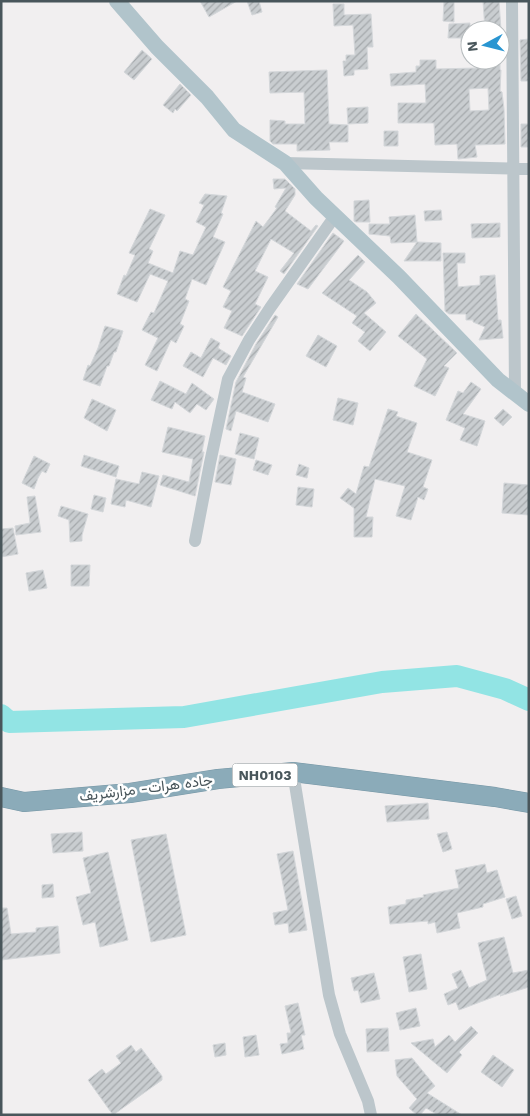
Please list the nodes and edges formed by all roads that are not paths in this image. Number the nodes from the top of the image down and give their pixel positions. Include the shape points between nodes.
1 (117, 1) edge
2 (512, 1) edge
3 (285, 163) junction
4 (514, 168) junction
5 (529, 169) edge
6 (335, 216) junction
7 (515, 394) junction
8 (529, 404) edge
9 (195, 541) dead end
10 (293, 772) junction
11 (1, 798) edge
12 (529, 803) edge
13 (372, 1115) edge

1 - 3 main road via 234,130
2 - 4 street
3 - 4 street
3 - 6 main road
4 - 5 street
4 - 7 street
6 - 7 main road
6 - 9 street via 270,308 228,379
7 - 8 main road
10 - 11 highway, جاده هرات- مزارشریف / NH0103 via 218,779 130,794 24,802
10 - 12 highway, جاده هرات- مزارشریف / NH0103
10 - 13 street via 329,995 340,1034

